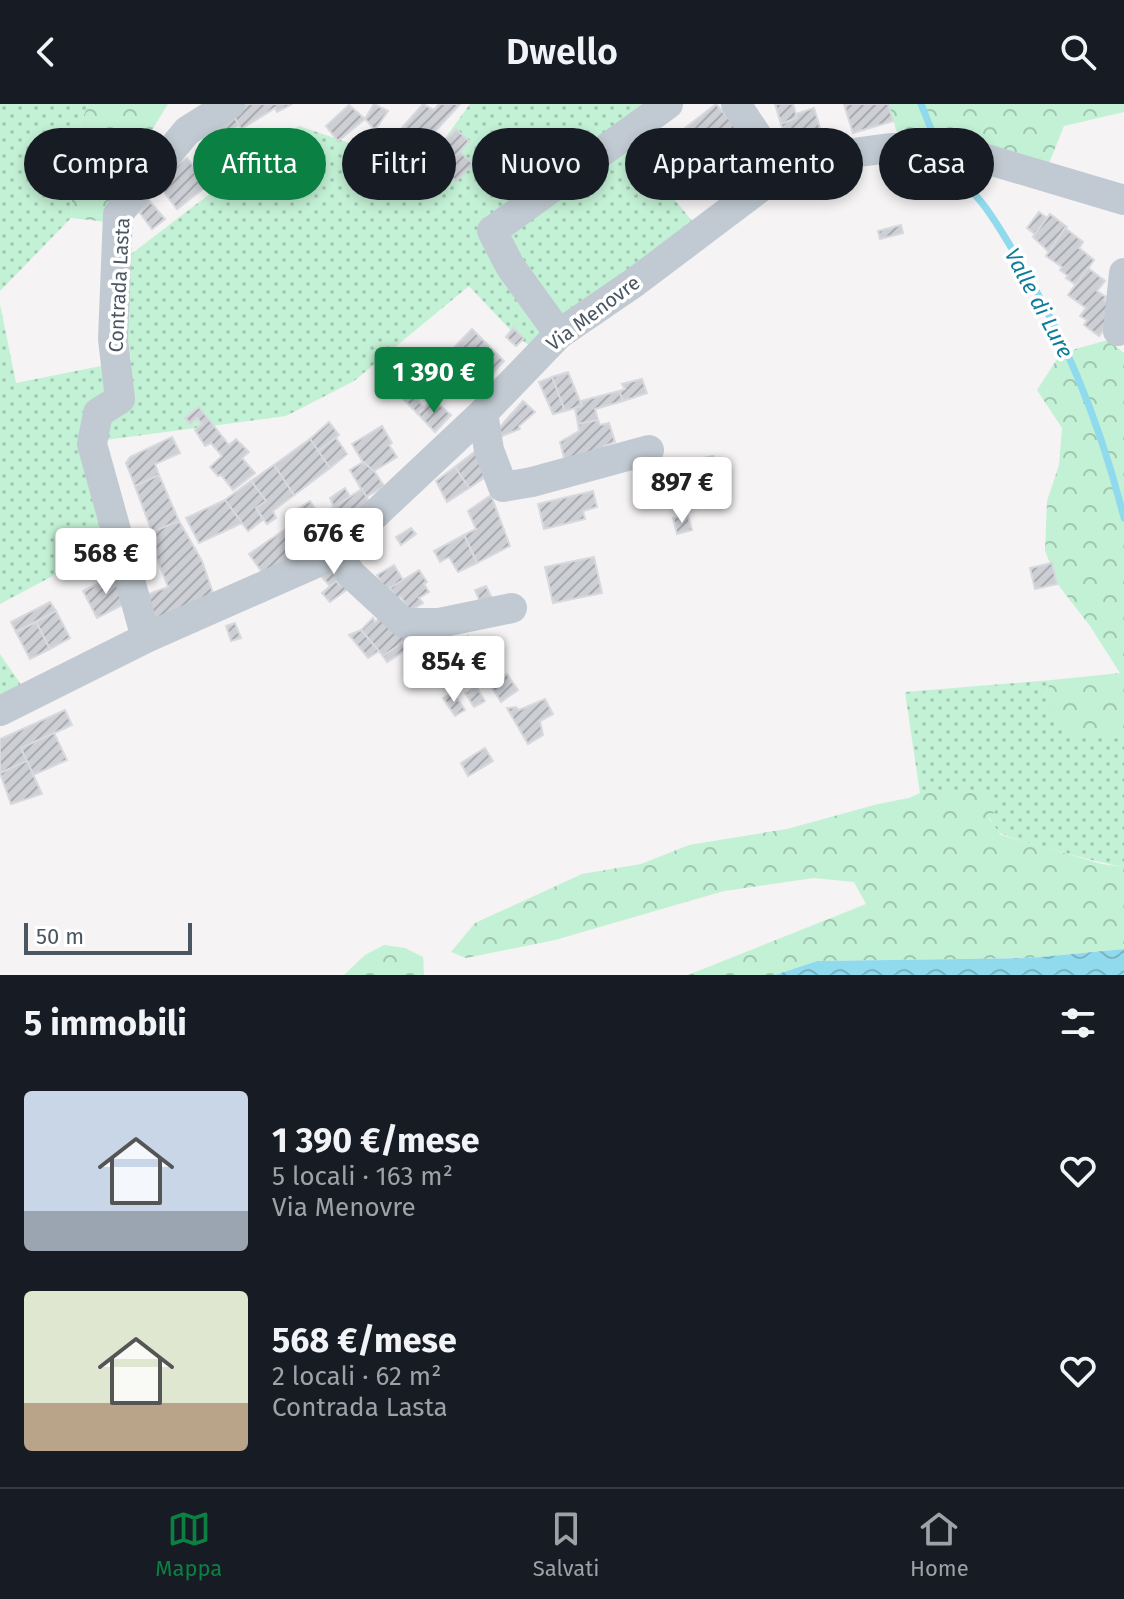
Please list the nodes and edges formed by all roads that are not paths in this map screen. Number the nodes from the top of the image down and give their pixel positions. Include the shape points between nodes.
1 (230, 104) edge
2 (668, 104) edge
3 (736, 104) edge
4 (752, 128) edge
5 (863, 152) edge
6 (744, 200) edge
7 (1124, 200) edge
8 (1124, 273) edge
9 (1118, 331) dead end
10 (559, 334) junction
11 (483, 413) junction
12 (649, 450) dead end
13 (336, 551) junction
14 (512, 608) dead end
15 (146, 638) junction
16 (0, 711) edge

1 - 15 street, Contrada Lasta via 187,131 118,214 113,339 120,399 98,413 92,444
2 - 10 street via 492,231
3 - 4 street
5 - 7 street, Via Menovre via 944,151
6 - 10 street, Via Menovre
8 - 9 street
10 - 11 street, Via Menovre
11 - 12 street via 503,487
11 - 13 street, Via Menovre
13 - 14 street via 351,574 404,623 439,623
13 - 15 street, Via Menovre
15 - 16 street, Via Menovre

